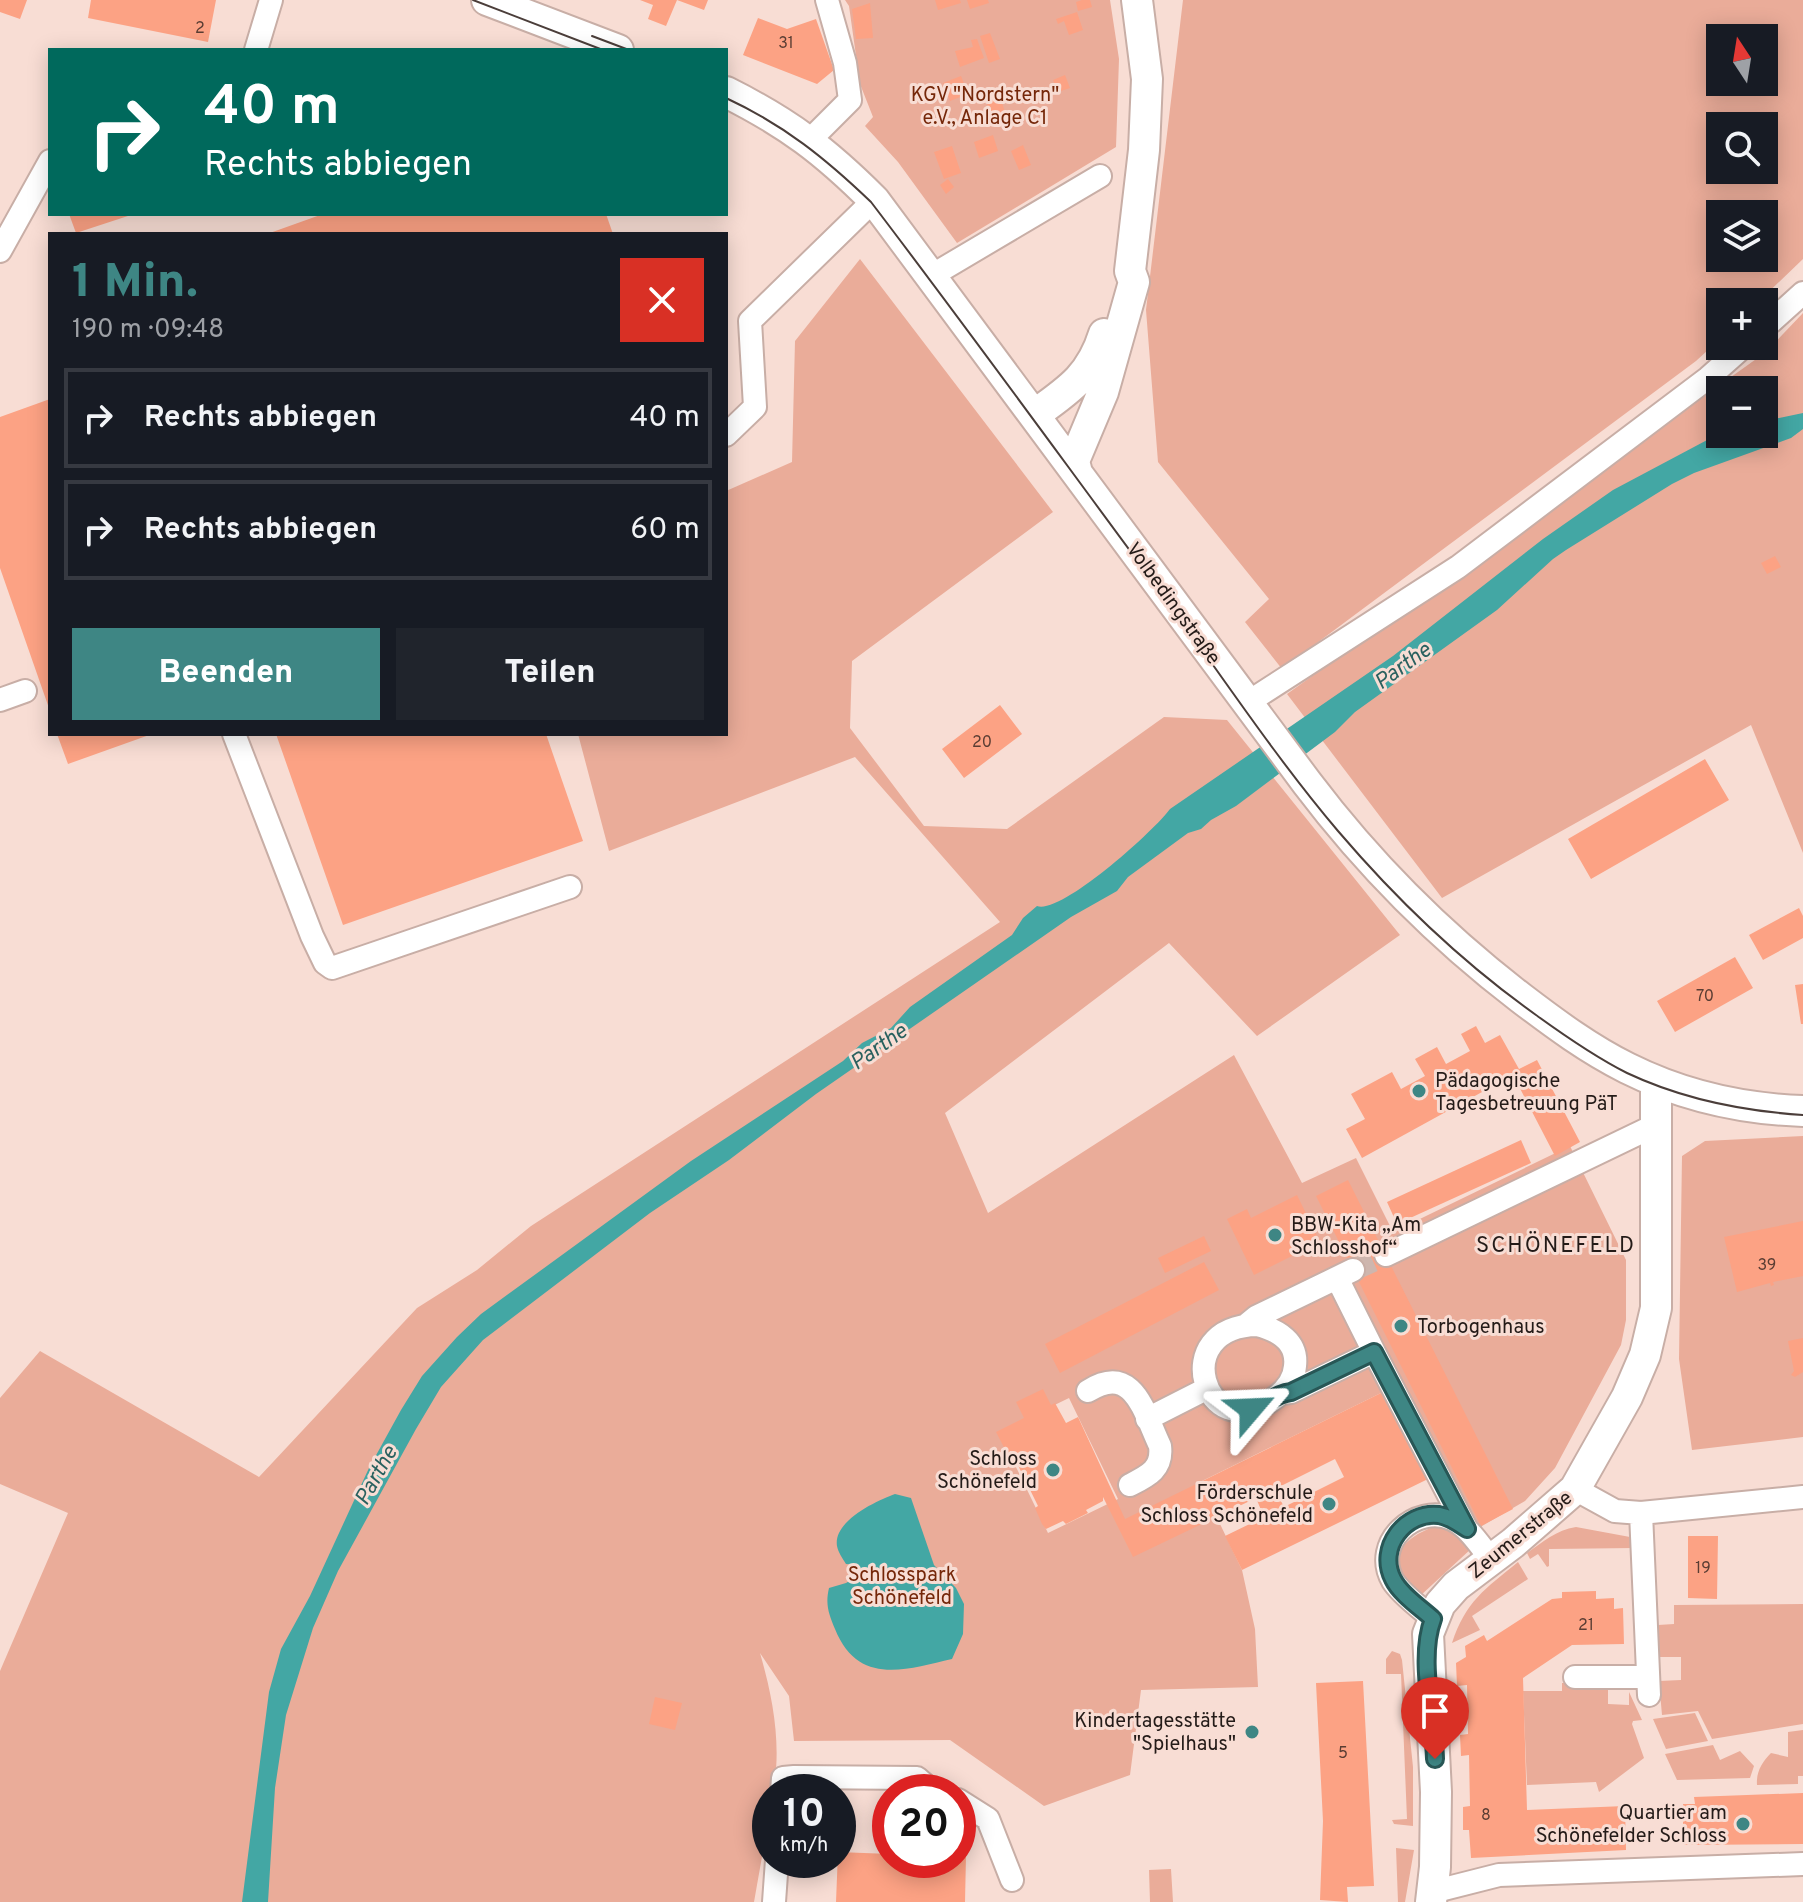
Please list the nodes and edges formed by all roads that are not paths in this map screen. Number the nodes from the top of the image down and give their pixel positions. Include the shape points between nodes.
1 (271, 0) edge
2 (827, 0) edge
3 (1137, 0) edge
4 (497, 2) edge
5 (257, 48) edge
6 (613, 48) edge
7 (728, 93) edge
8 (810, 140) junction
9 (48, 165) edge
10 (1100, 176) dead end
11 (874, 200) junction
12 (0, 251) edge
13 (1130, 271) junction
14 (931, 276) junction
15 (1803, 293) edge
16 (1778, 315) edge
17 (1728, 360) edge
18 (1034, 415) junction
19 (728, 433) edge
20 (1077, 473) junction
21 (25, 691) dead end
22 (0, 700) edge
23 (1247, 703) junction
24 (235, 736) edge
25 (570, 887) dead end
26 (1656, 1081) junction
27 (1803, 1111) edge
28 (1658, 1124) junction
29 (1386, 1255) tunnel mouth
30 (1245, 1326) junction
31 (1374, 1352) junction
32 (1206, 1389) junction
33 (1088, 1391) dead end
34 (1282, 1393) junction
35 (1147, 1419) junction
36 (1130, 1485) dead end
37 (1575, 1489) junction
38 (1803, 1497) edge
39 (1641, 1513) junction
40 (1467, 1529) junction
41 (1491, 1559) junction
42 (1433, 1619) junction
43 (1575, 1677) dead end
44 (976, 1811) edge
45 (1803, 1864) edge
46 (776, 1878) edge
47 (1012, 1880) dead end
48 (1432, 1897) edge
49 (774, 1902) edge

1 - 5 street
2 - 8 street via 850,100
3 - 13 main road via 1147,79
4 - 6 main road
7 - 8 main road, Volbedingstraße
8 - 11 main road, Volbedingstraße
9 - 12 street
10 - 14 street
11 - 14 main road, Volbedingstraße
11 - 19 street via 750,321 755,407
13 - 18 main road via 1120,280 1092,367
13 - 20 main road via 1134,282 1128,309 1103,392 1074,461
14 - 18 main road, Volbedingstraße
15 - 16 street
17 - 23 street via 1458,567
18 - 20 main road, Volbedingstraße
20 - 23 main road, Volbedingstraße
21 - 22 street
23 - 26 main road, Volbedingstraße via 1341,827 1454,944 1555,1024 1600,1054
24 - 25 street via 312,936 332,968
26 - 27 main road, Volbedingstraße via 1724,1101
26 - 28 main road, Zeumerstraße
28 - 29 street
28 - 37 main road, Zeumerstraße via 1656,1308 1645,1355 1627,1397
30 - 31 street via 1345,1274
30 - 32 street via 1213,1344 1204,1365
30 - 34 street via 1270,1328 1291,1346 1294,1373
31 - 34 street
31 - 40 street
32 - 34 street via 1218,1402 1239,1409 1262,1407
32 - 35 street
33 - 35 street via 1105,1382 1122,1383 1134,1393
35 - 36 street via 1160,1446 1160,1462 1150,1475
37 - 39 street via 1615,1511
37 - 41 main road, Zeumerstraße
38 - 39 street
39 - 43 street via 1648,1686
40 - 41 street
40 - 42 street via 1440,1515 1424,1516 1410,1522 1391,1543 1394,1582
41 - 42 main road, Zeumerstraße via 1456,1586
42 - 48 main road, Zeumerstraße via 1427,1660 1436,1781
44 - 47 street via 988,1819
45 - 48 street via 1499,1875
46 - 49 street

